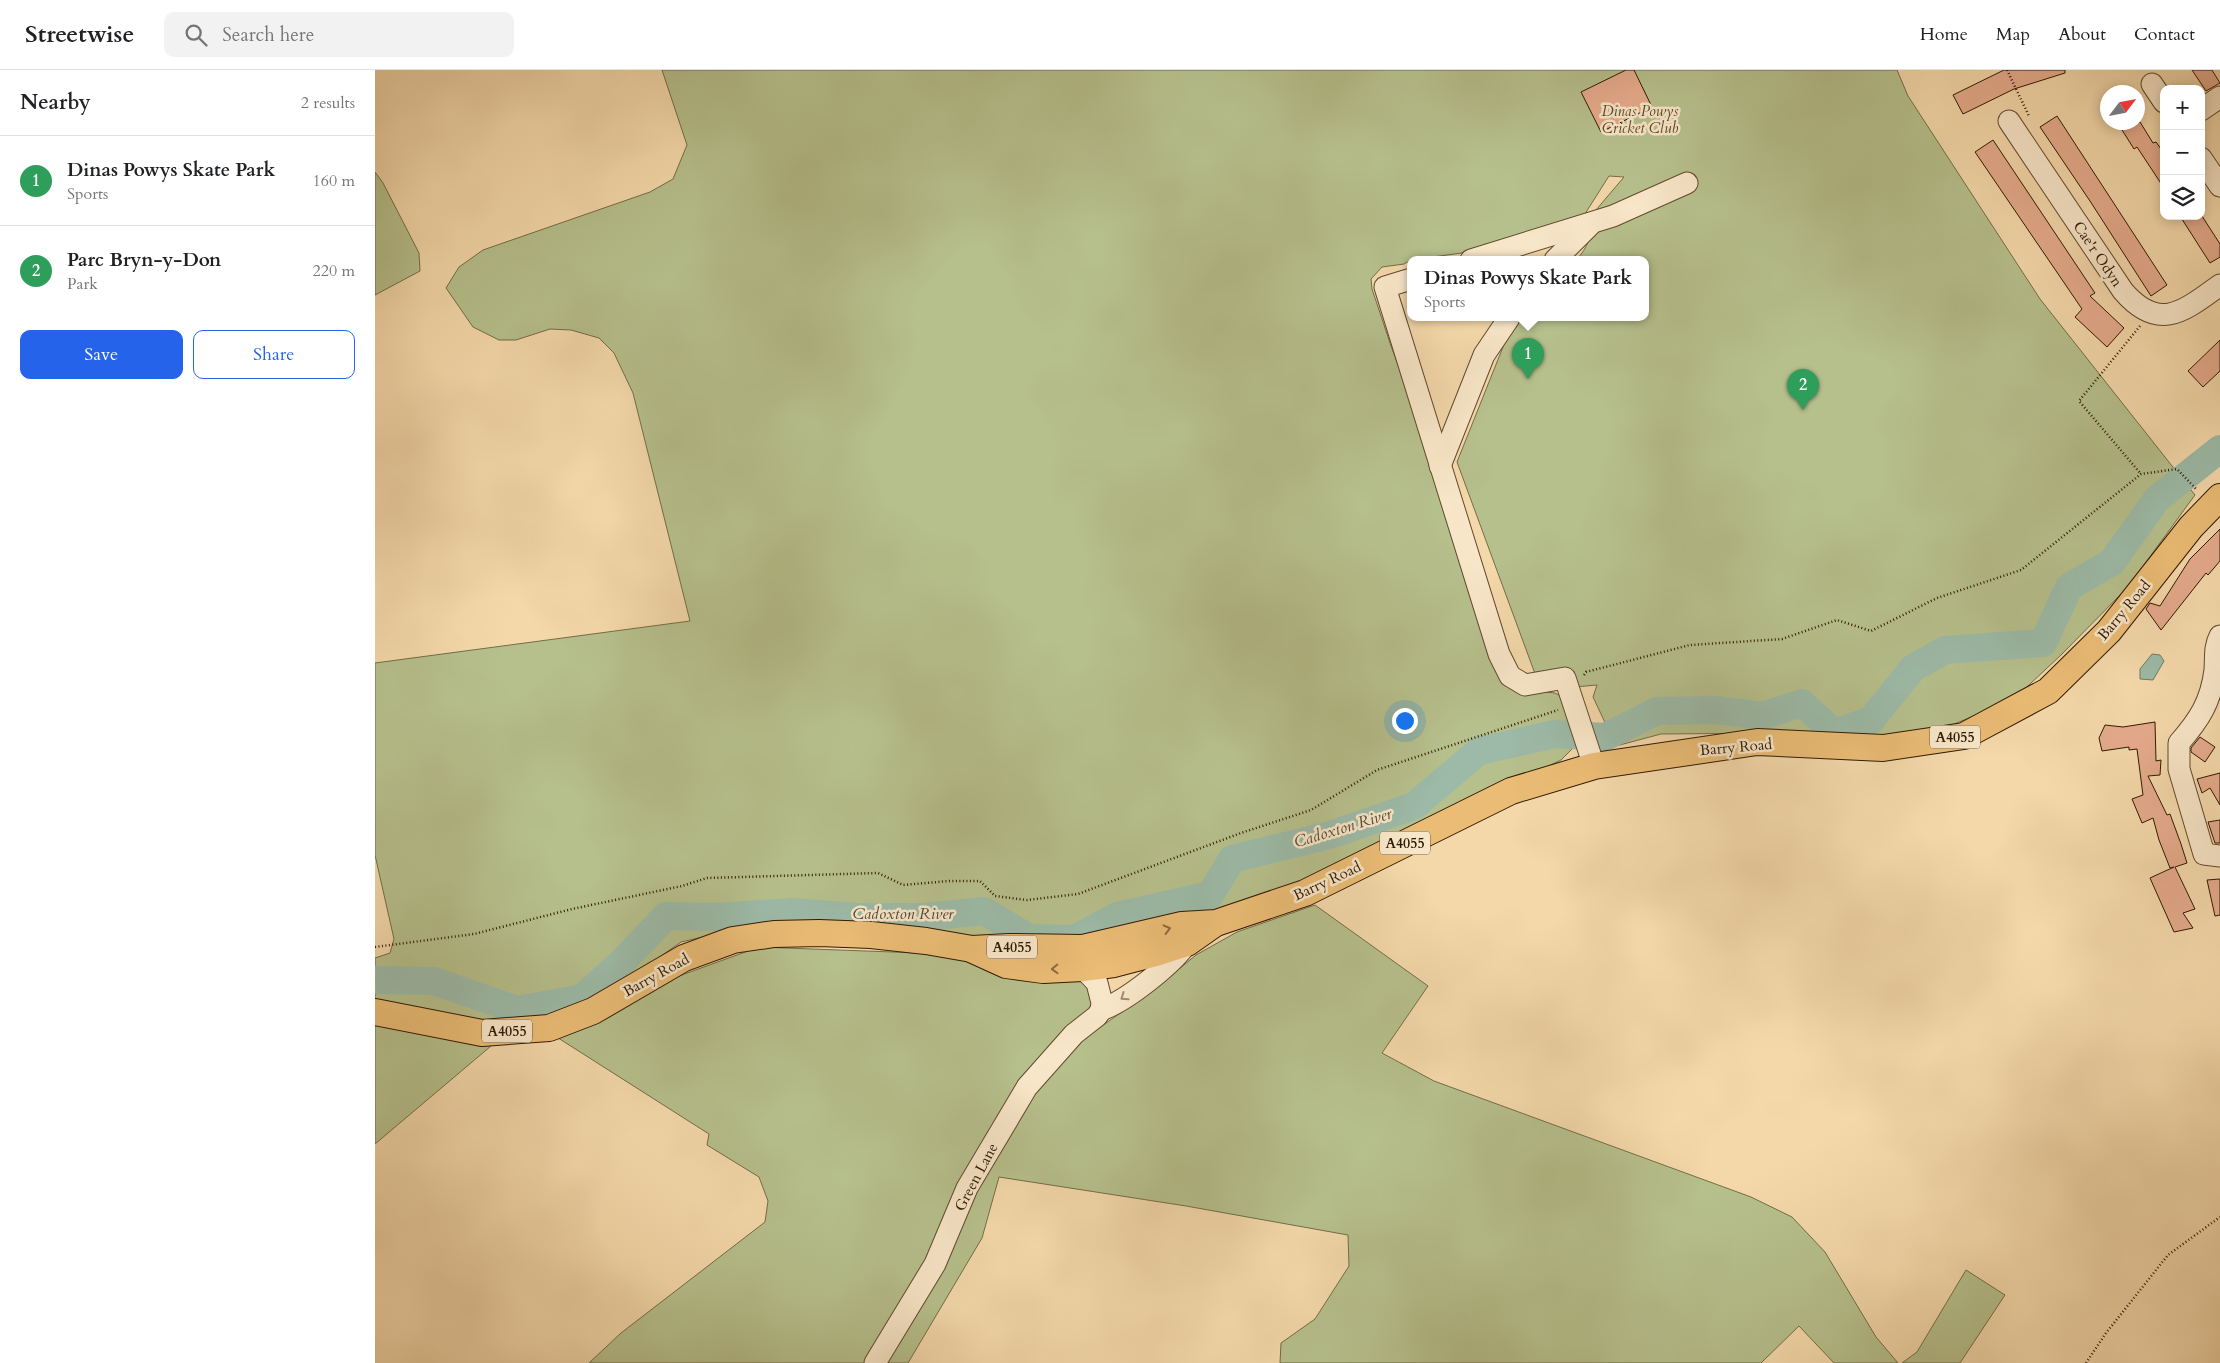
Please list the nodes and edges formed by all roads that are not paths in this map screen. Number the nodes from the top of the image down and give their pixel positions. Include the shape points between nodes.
1 (2152, 84) dead end
2 (2160, 96) edge
3 (2220, 97) edge
4 (2205, 107) edge
5 (2012, 125) road end
6 (2205, 164) edge
7 (1687, 183) dead end
8 (2220, 186) edge
9 (1593, 222) junction
10 (1484, 256) edge
11 (1559, 256) edge
12 (1407, 280) edge
13 (2220, 285) edge
14 (1507, 321) edge
15 (1440, 466) junction
16 (2220, 497) edge
17 (2220, 636) edge
18 (1594, 765) junction
19 (2220, 856) edge
20 (1216, 922) junction
21 (1187, 943) junction
22 (972, 949) junction
23 (1128, 950) junction
24 (1083, 968) junction
25 (1144, 983) junction
26 (1101, 1010) junction
27 (375, 1012) edge
28 (875, 1363) edge

1 - 2 street
3 - 4 street
5 - 13 street, Cae'r Odyn via 2133,303 2151,313 2178,313
6 - 8 street
7 - 9 street
9 - 10 street
9 - 11 street
12 - 15 street via 1385,287
14 - 15 street via 1484,354
15 - 18 street via 1499,654 1509,676 1525,684 1565,678
16 - 18 main road, Barry Road / A4055 via 2191,527 2109,631 2048,691 1963,736 1883,748 1757,742
17 - 19 street via 2215,644 2215,671 2208,704 2179,743 2179,769 2204,854
18 - 20 main road, Barry Road / A4055 via 1511,790 1305,893
20 - 21 main road, Barry Road / A4055
23 -> 20 main road, Barry Road / A4055 via 1181,925
21 - 23 main road, Barry Road / A4055
21 - 25 street, Green Lane via 1179,954
22 - 23 main road, Barry Road / A4055 via 1009,946
24 -> 22 main road, Barry Road / A4055 via 1043,970 1006,965
22 - 27 main road, Barry Road / A4055 via 871,935 774,934 733,940 683,958 593,1012 549,1028 482,1033
23 - 24 main road, Barry Road / A4055
23 - 25 street via 1144,972
24 - 26 street via 1097,983
25 -> 26 street, Green Lane
26 - 28 street, Green Lane via 1074,1034 1027,1087 967,1188 935,1264

